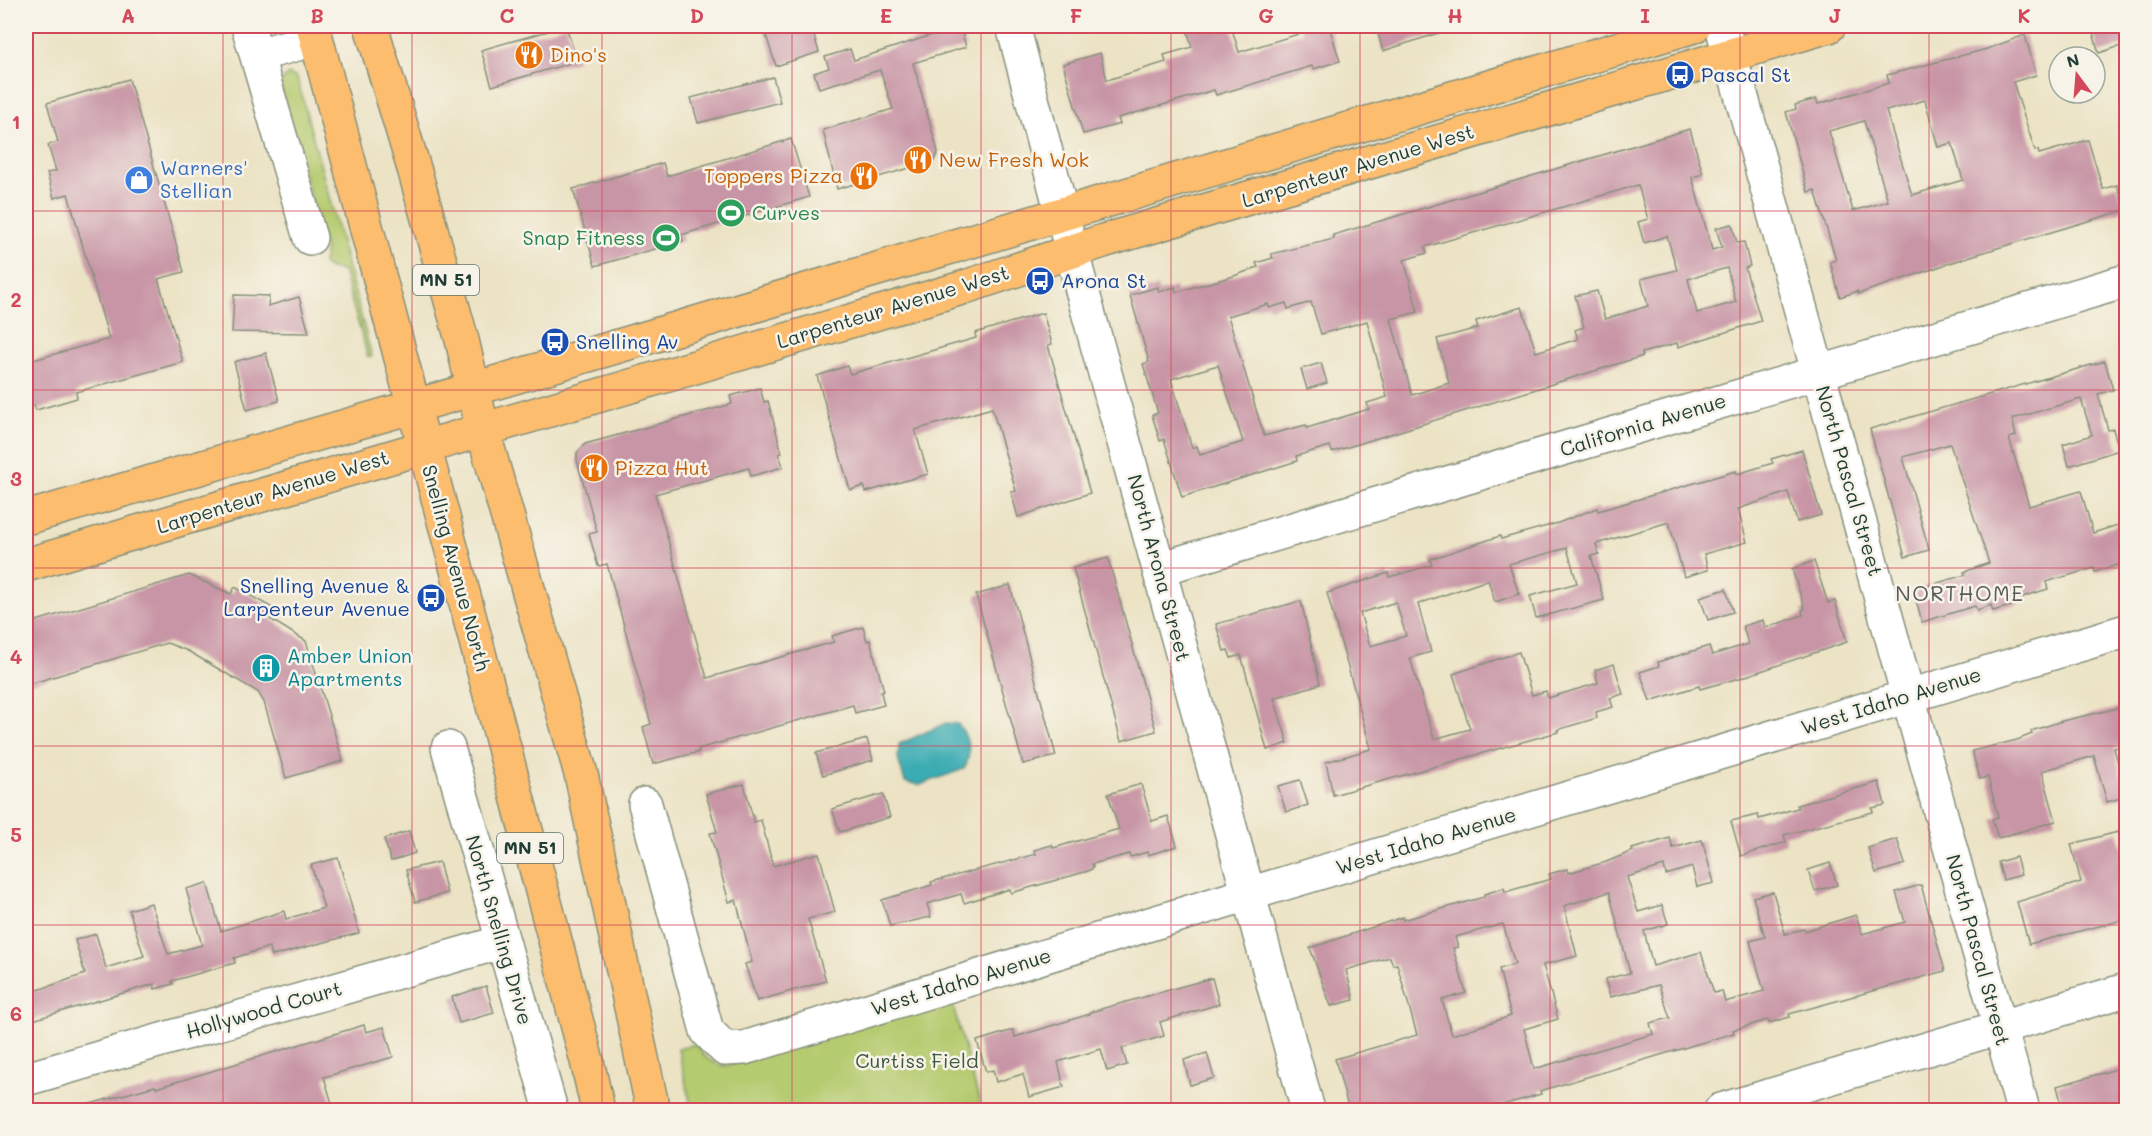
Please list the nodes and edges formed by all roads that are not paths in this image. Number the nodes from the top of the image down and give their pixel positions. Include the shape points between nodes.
1 (364, 26) edge
2 (371, 26) edge
3 (1013, 26) edge
4 (1694, 26) edge
5 (1829, 26) edge
6 (325, 30) edge
7 (252, 40) edge
8 (1727, 40) edge
9 (1063, 212) junction
10 (310, 238) dead end
11 (1073, 251) junction
12 (2127, 281) edge
13 (1819, 372) junction
14 (474, 389) junction
15 (416, 406) junction
16 (483, 431) junction
17 (425, 447) junction
18 (26, 518) edge
19 (26, 565) edge
20 (1160, 569) junction
21 (2127, 631) edge
22 (1909, 696) junction
23 (448, 748) dead end
24 (645, 804) dead end
25 (1248, 894) junction
26 (502, 942) junction
27 (2127, 990) edge
28 (1999, 1027) junction
29 (26, 1079) edge
30 (550, 1110) edge
31 (597, 1110) edge
32 (653, 1110) edge
33 (1308, 1110) edge
34 (1721, 1110) edge
35 (2023, 1110) edge

1 - 6 main road
2 - 14 main road, MN 51
3 - 9 street, North Arona Street
4 - 9 main road, Larpenteur Avenue West
5 - 8 main road, Larpenteur Avenue West
6 - 7 street
6 - 15 main road, Snelling Avenue North / MN 51
7 - 10 street
8 - 11 main road, Larpenteur Avenue West
8 - 13 street, North Pascal Street
9 - 11 street, North Arona Street
9 - 14 main road, Larpenteur Avenue West
11 - 16 main road, Larpenteur Avenue West
11 - 20 street, North Arona Street
12 - 13 street, California Avenue
13 - 20 street, California Avenue
13 - 22 street, North Pascal Street
14 - 15 main road, Larpenteur Avenue West
14 - 16 main road, MN 51
15 - 17 main road, Snelling Avenue North / MN 51
15 - 18 main road, Larpenteur Avenue West
16 - 17 main road, Larpenteur Avenue West
16 - 32 main road, MN 51 via 581,774
17 - 19 main road, Larpenteur Avenue West
17 - 31 main road, Snelling Avenue North / MN 51
20 - 25 street, North Arona Street
21 - 22 street, West Idaho Avenue
22 - 25 street, West Idaho Avenue
22 - 28 street, North Pascal Street
23 - 26 street, North Snelling Drive
24 - 25 street, West Idaho Avenue via 707,1031 725,1049 744,1048
25 - 33 street, North Arona Street
26 - 29 street, Hollywood Court
26 - 30 street, North Snelling Drive
27 - 28 street
28 - 34 street
28 - 35 street, North Pascal Street

